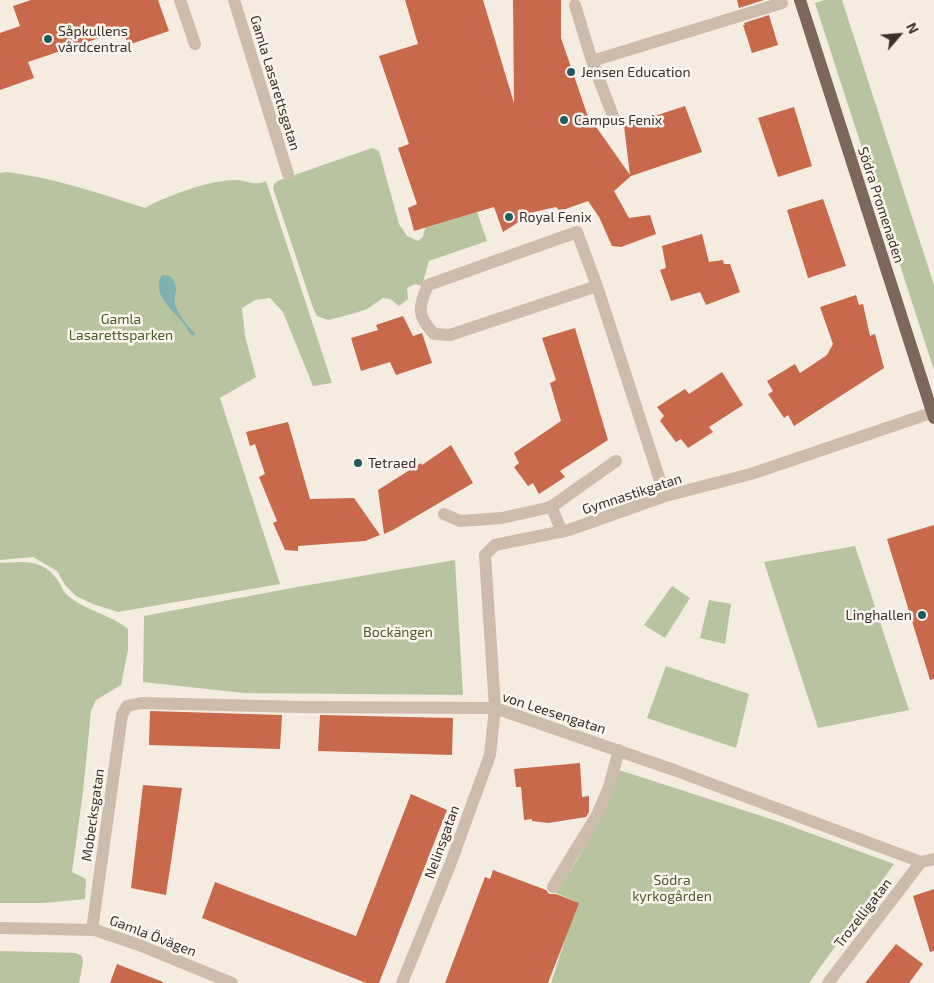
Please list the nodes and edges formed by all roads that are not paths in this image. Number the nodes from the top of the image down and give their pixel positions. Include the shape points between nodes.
1 (180, 0) edge
2 (234, 0) edge
3 (800, 0) edge
4 (782, 3) dead end
5 (575, 5) dead end
6 (195, 44) dead end
7 (592, 61) junction
8 (613, 116) dead end
9 (288, 174) dead end
10 (597, 286) junction
11 (933, 414) edge
12 (616, 461) dead end
13 (666, 496) junction
14 (551, 506) junction
15 (444, 514) dead end
16 (562, 532) junction
17 (127, 706) joint
18 (494, 708) junction
19 (619, 750) junction
20 (934, 859) edge
21 (921, 862) junction
22 (553, 887) dead end
23 (0, 928) edge
24 (92, 930) junction
25 (232, 983) edge
26 (402, 983) edge
27 (828, 983) edge

1 - 6 street
2 - 9 street, Gamla Lasarettsgatan
3 - 11 main road, Södra Promenaden
4 - 7 street
5 - 7 street
7 - 8 street
10 - 10 street via 577,232 428,285 420,302 423,323 434,334 450,335
10 - 13 street
11 - 13 street, Gymnastikgatan via 752,474
12 - 14 street
13 - 16 street, Gymnastikgatan
14 - 15 street via 502,518 460,521
14 - 16 street
16 - 18 street, Gymnastikgatan via 495,545 485,555
17 - 18 street, von Leesengatan via 140,703
17 - 24 street, Mobecksgatan via 122,715
18 - 19 street, von Leesengatan
18 - 26 street, Nelinsgatan via 490,755
19 - 21 street, von Leesengatan
19 - 22 street via 609,787 596,816
20 - 21 street
21 - 27 street, Trozelligatan
23 - 24 street, Gamla Övägen
24 - 25 street, Gamla Övägen

